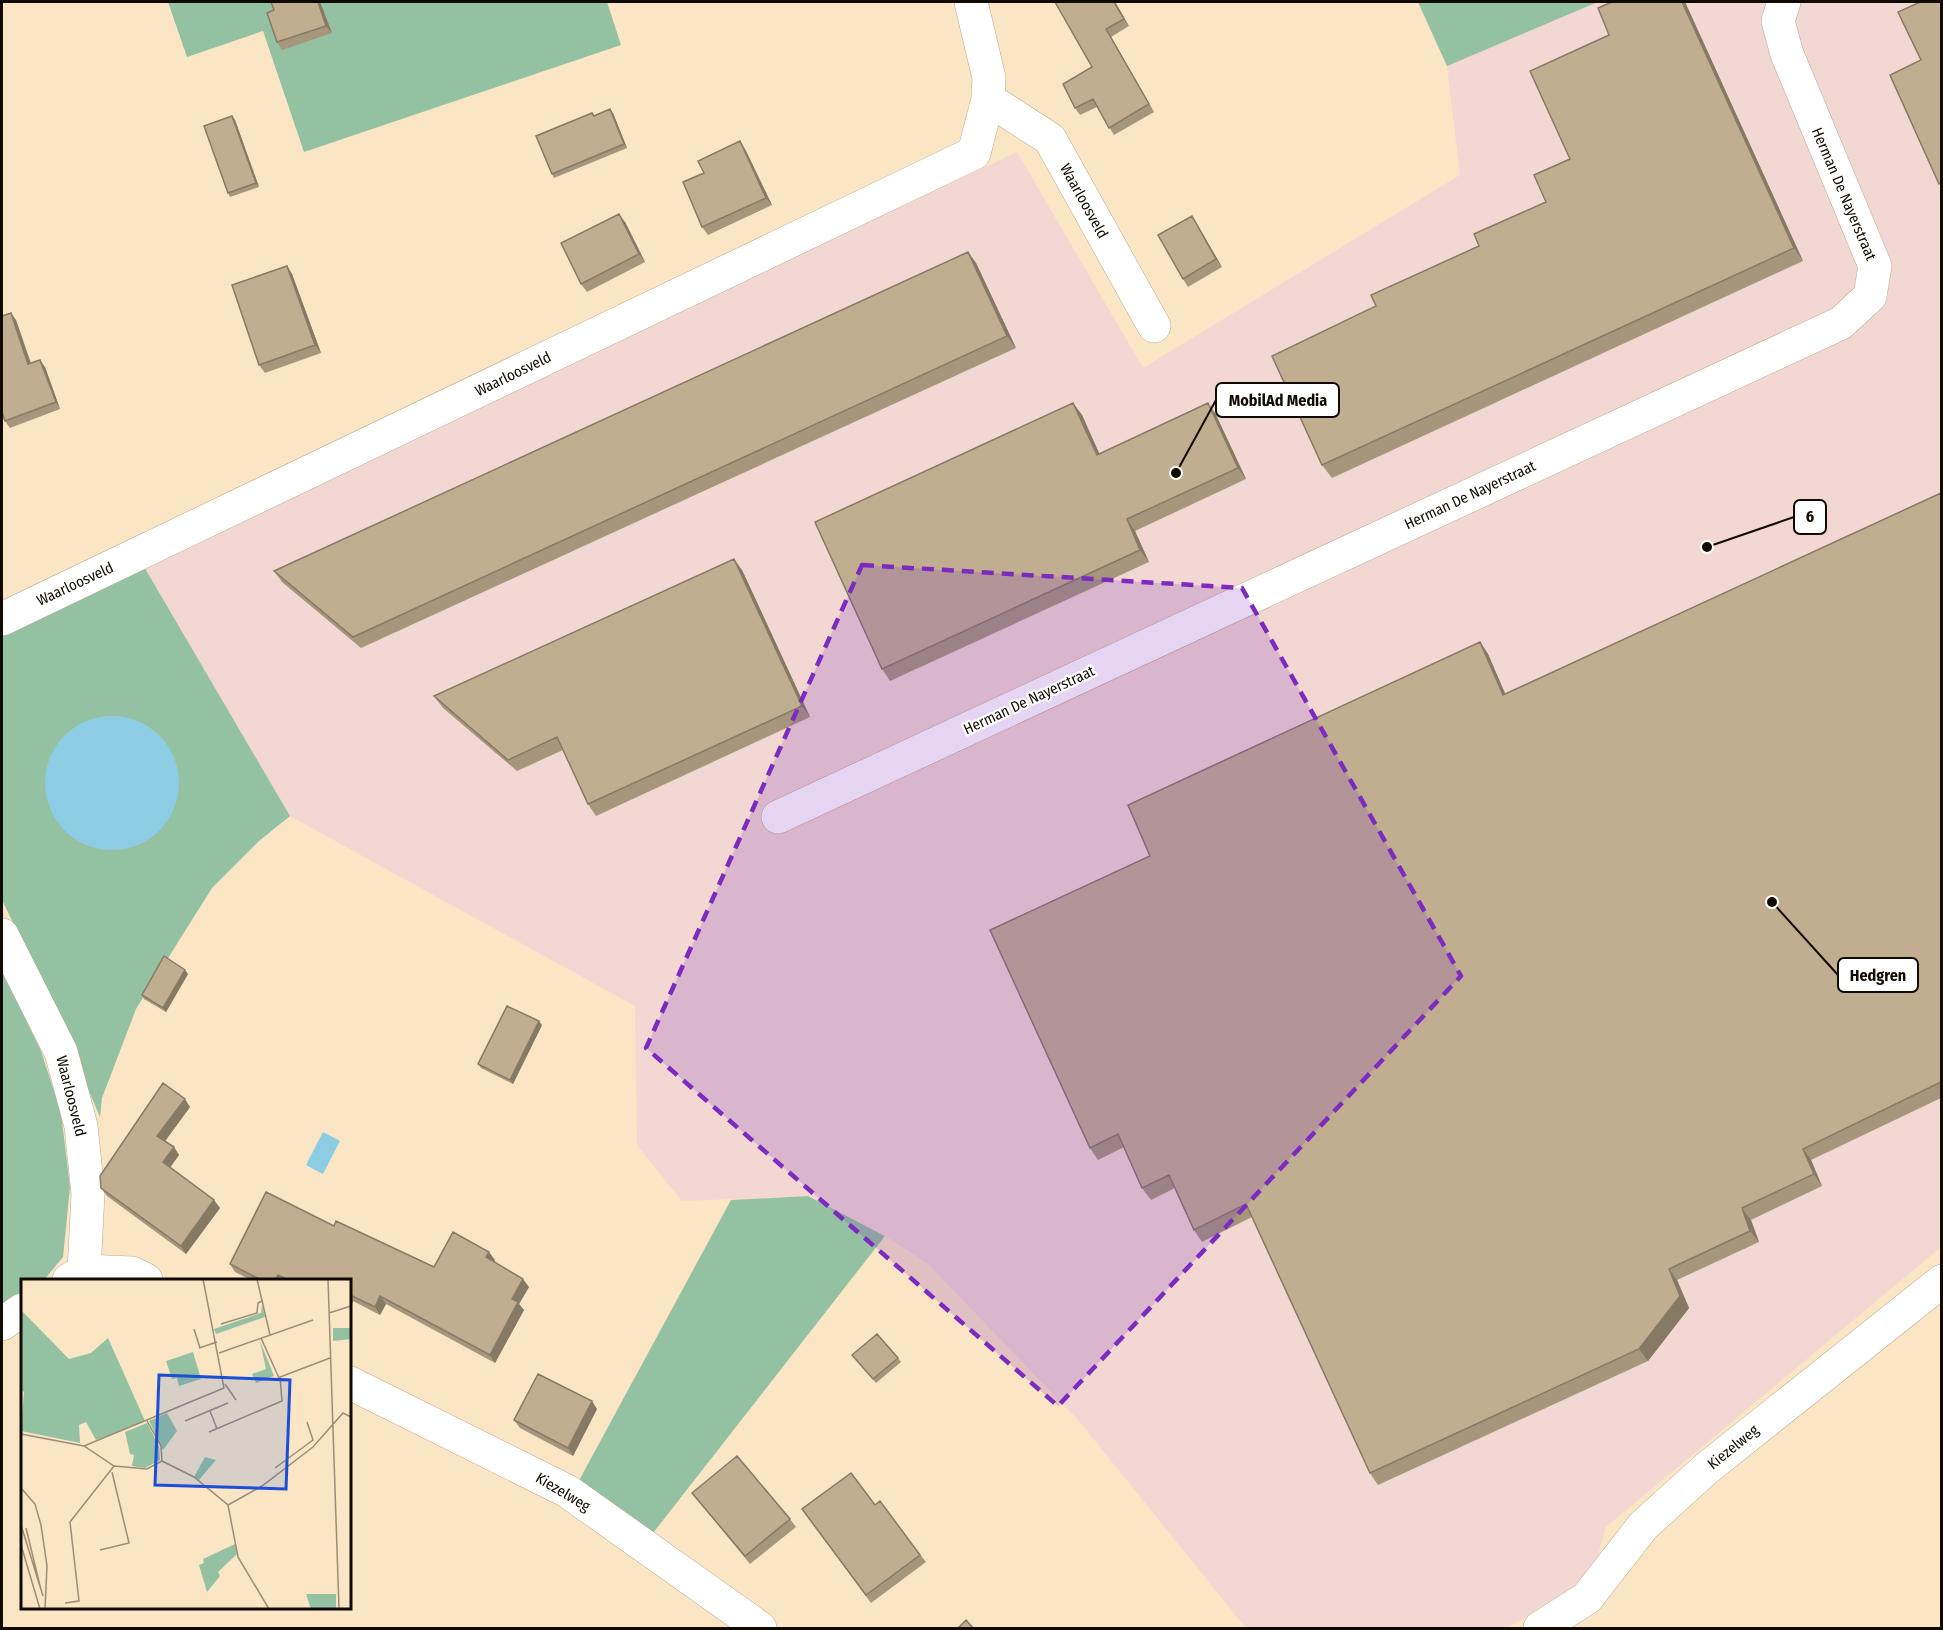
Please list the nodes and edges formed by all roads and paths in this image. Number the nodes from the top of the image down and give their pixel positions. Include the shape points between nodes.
1 (971, 2) edge
2 (1784, 2) edge
3 (988, 99) junction
4 (1154, 326) dead end
5 (2, 619) edge
6 (777, 817) dead end
7 (2, 935) edge
8 (76, 1276) edge
9 (142, 1279) edge
10 (1941, 1281) edge
11 (21, 1311) edge
12 (2, 1324) edge
13 (351, 1383) edge
14 (760, 1629) edge
15 (1540, 1629) edge

1 - 3 street, Waarloosveld via 989,78
2 - 6 street, Herman De Nayerstraat via 1779,21 1786,54 1875,266 1870,296 1841,323
3 - 4 street, Waarloosveld via 1050,140
3 - 5 street, Waarloosveld via 974,153
7 - 8 street, Waarloosveld via 61,1052 81,1126 87,1194
8 - 9 street via 132,1273
10 - 15 street, Kiezelweg via 1707,1468 1643,1526 1587,1599
11 - 12 street
13 - 14 street, Kiezelweg via 567,1491

